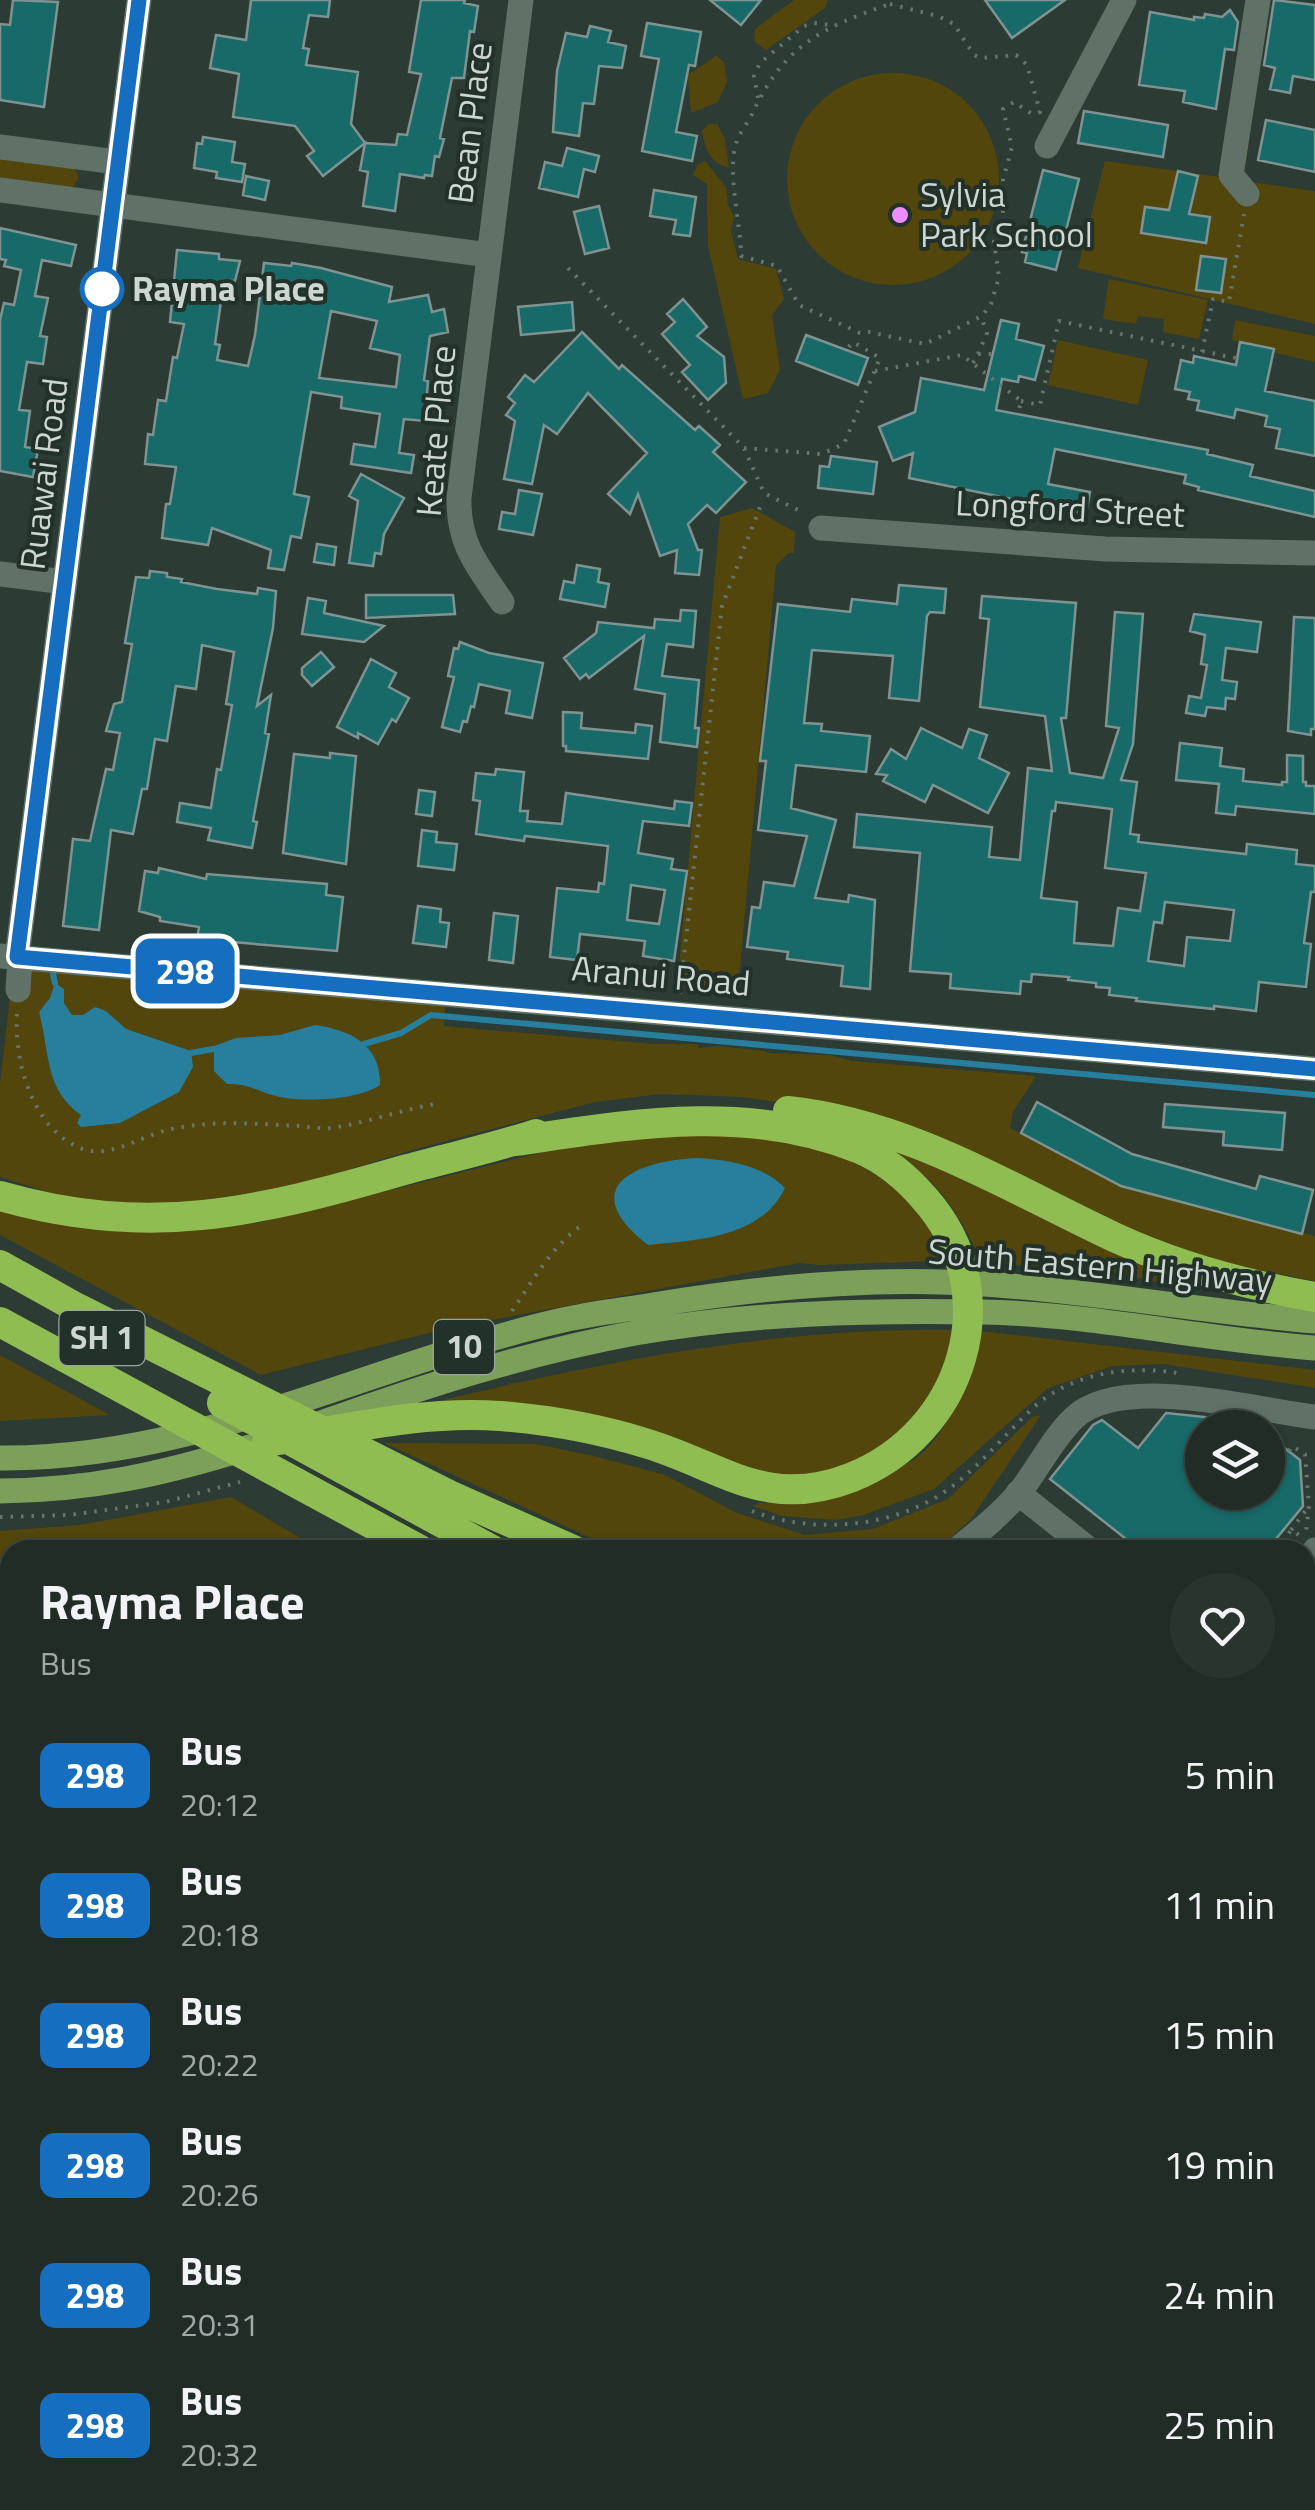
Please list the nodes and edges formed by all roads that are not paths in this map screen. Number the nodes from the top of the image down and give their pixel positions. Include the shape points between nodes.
1 (139, 0) edge
2 (521, 0) edge
3 (1124, 0) edge
4 (1258, 0) edge
5 (1046, 146) dead end
6 (0, 147) edge
7 (118, 162) junction
8 (0, 190) edge
9 (1248, 194) road end
10 (112, 205) junction
11 (489, 255) junction
12 (814, 522) road end
13 (1315, 553) edge
14 (0, 574) edge
15 (66, 582) junction
16 (502, 602) dead end
17 (12, 957) edge
18 (18, 990) road end
19 (1315, 1069) edge
20 (516, 1141) junction
21 (0, 1196) edge
22 (0, 1265) edge
23 (0, 1282) edge
24 (1315, 1297) edge
25 (1315, 1321) edge
26 (0, 1322) edge
27 (1315, 1348) edge
28 (217, 1389) junction
29 (1315, 1417) edge
30 (267, 1442) junction
31 (0, 1458) edge
32 (281, 1475) junction
33 (0, 1492) edge
34 (1018, 1494) junction
35 (366, 1540) edge
36 (401, 1540) edge
37 (474, 1540) edge
38 (549, 1540) edge
39 (969, 1540) edge
40 (1077, 1540) edge

1 - 7 street, Ruawai Road
2 - 11 street, Bean Place
3 - 5 street
4 - 9 street via 1231,175
6 - 7 street
7 - 10 street, Ruawai Road
8 - 10 street
10 - 11 street
10 - 15 street, Ruawai Road
11 - 16 street, Keate Place via 458,523 465,547
12 - 13 street, Longford Street via 1105,549
14 - 15 street
15 - 17 street, Ruawai Road
17 - 18 street, Ruawai Road
17 - 19 street, Aranui Road
20 - 21 highway via 319,1195 212,1215 90,1216
20 - 24 highway via 651,1108 724,1104 811,1113 908,1138 1152,1253
20 - 30 highway via 631,1124 723,1122 821,1136 885,1162 932,1206 965,1272 967,1330 944,1399 911,1441 878,1465 807,1488 752,1485 587,1426 500,1416 426,1417
22 - 28 highway
23 - 28 highway, SH 1
25 - 31 main road, South Eastern Highway / 10 via 982,1283 739,1291 565,1320 137,1448
26 - 32 highway, SH 1
27 - 30 main road, South Eastern Highway / 10 via 984,1312 828,1312 635,1333 532,1356 420,1387
28 - 37 highway, SH 1
28 - 38 highway
29 - 34 street via 1173,1395 1108,1401 1072,1420
30 - 33 main road, South Eastern Highway / 10 via 115,1484
32 - 35 highway
32 - 36 highway, SH 1
34 - 39 street
34 - 40 street

